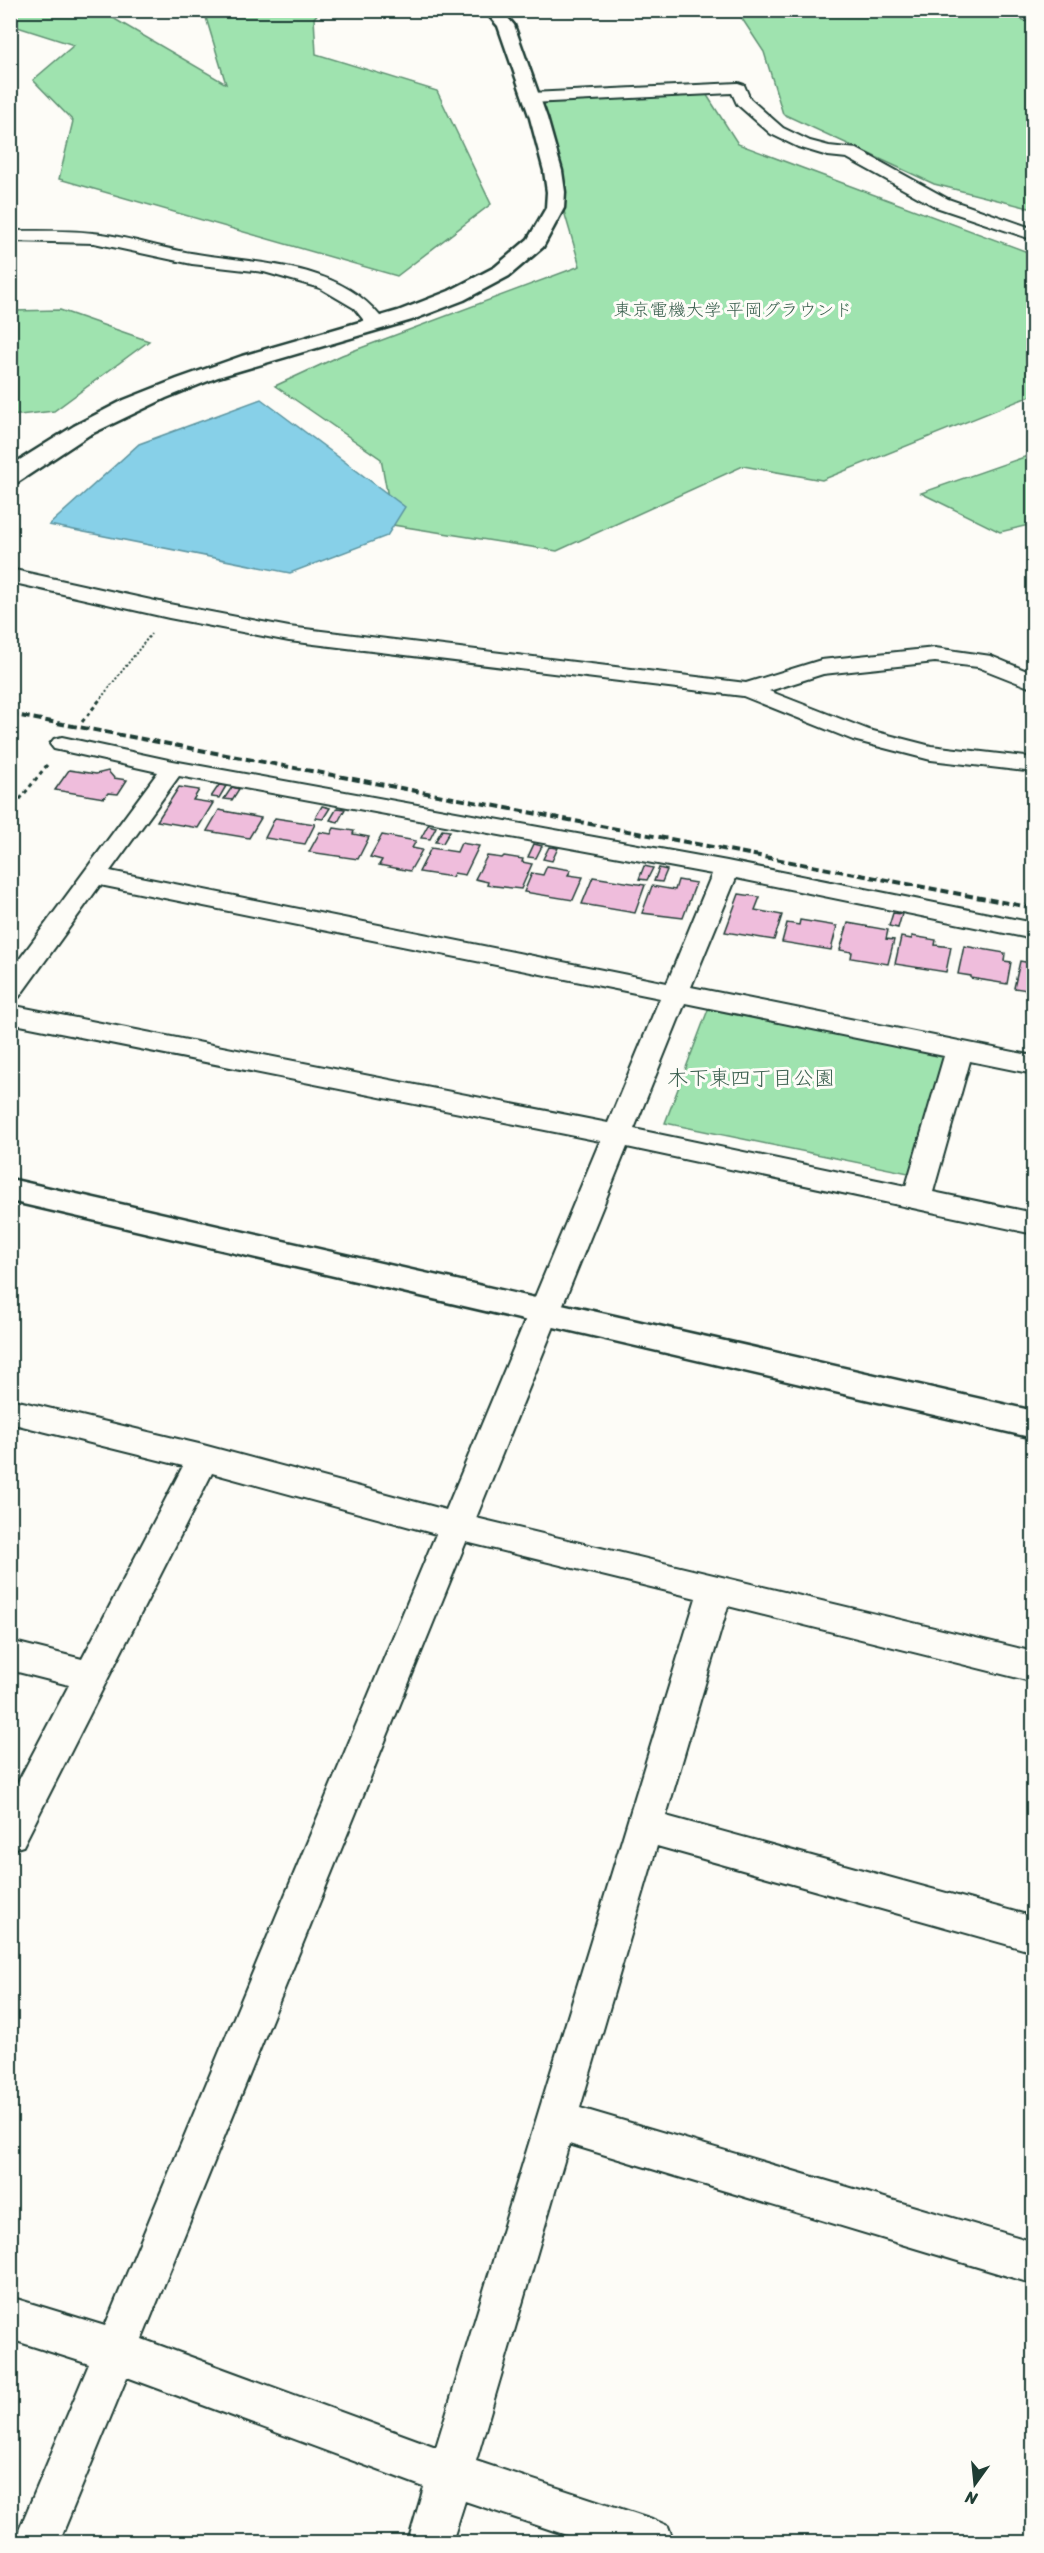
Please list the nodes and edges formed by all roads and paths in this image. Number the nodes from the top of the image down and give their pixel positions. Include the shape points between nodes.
1 (492, 10) edge
2 (531, 98) junction
3 (1034, 235) edge
4 (10, 236) edge
5 (377, 324) junction
6 (10, 477) edge
7 (10, 575) edge
8 (168, 611) junction
9 (1034, 682) edge
10 (747, 690) junction
11 (62, 744) junction
12 (1034, 765) edge
13 (173, 768) junction
14 (10, 812) edge
15 (727, 868) junction
16 (94, 876) junction
17 (1034, 932) edge
18 (10, 991) edge
19 (676, 993) junction
20 (10, 1014) edge
21 (959, 1050) junction
22 (1034, 1065) edge
23 (617, 1135) junction
24 (10, 1190) edge
25 (917, 1199) junction
26 (1034, 1224) edge
27 (545, 1311) junction
28 (10, 1411) edge
29 (1034, 1425) edge
30 (203, 1458) junction
31 (456, 1526) junction
32 (717, 1588) junction
33 (10, 1655) edge
34 (1034, 1667) edge
35 (92, 1676) junction
36 (645, 1826) junction
37 (10, 1834) edge
38 (1034, 1935) edge
39 (557, 2121) junction
40 (1034, 2263) edge
41 (10, 2318) edge
42 (116, 2351) junction
43 (450, 2474) junction
44 (37, 2542) edge
45 (430, 2542) edge
46 (652, 2542) edge

1 - 2 street via 506,25
2 - 3 street via 738,88 743,101 777,131 804,144 850,153 942,203
2 - 5 street via 556,187 556,206 549,225 523,255 494,277 448,299
4 - 5 street via 94,238 192,259 265,267 326,284 360,304
5 - 6 street via 214,372 142,399 33,459
7 - 8 street
8 - 10 street via 289,634
8 - 11 path
9 - 10 street via 983,662 935,655 821,667
10 - 12 street via 861,735 931,753
11 - 13 street
11 - 14 path
13 - 15 street
13 - 16 street
15 - 17 street
15 - 19 street
16 - 18 street
16 - 19 street
19 - 21 street
19 - 23 street
20 - 23 street
21 - 22 street
21 - 25 street
23 - 25 street
23 - 27 street
24 - 27 street
25 - 26 street
27 - 29 street
27 - 31 street
28 - 30 street
30 - 31 street
30 - 35 street
31 - 32 street
31 - 42 street
32 - 34 street
32 - 36 street
33 - 35 street
35 - 37 street
36 - 38 street
36 - 39 street
39 - 40 street
39 - 43 street
41 - 42 street
42 - 43 street
42 - 44 street
43 - 45 street
43 - 46 street

